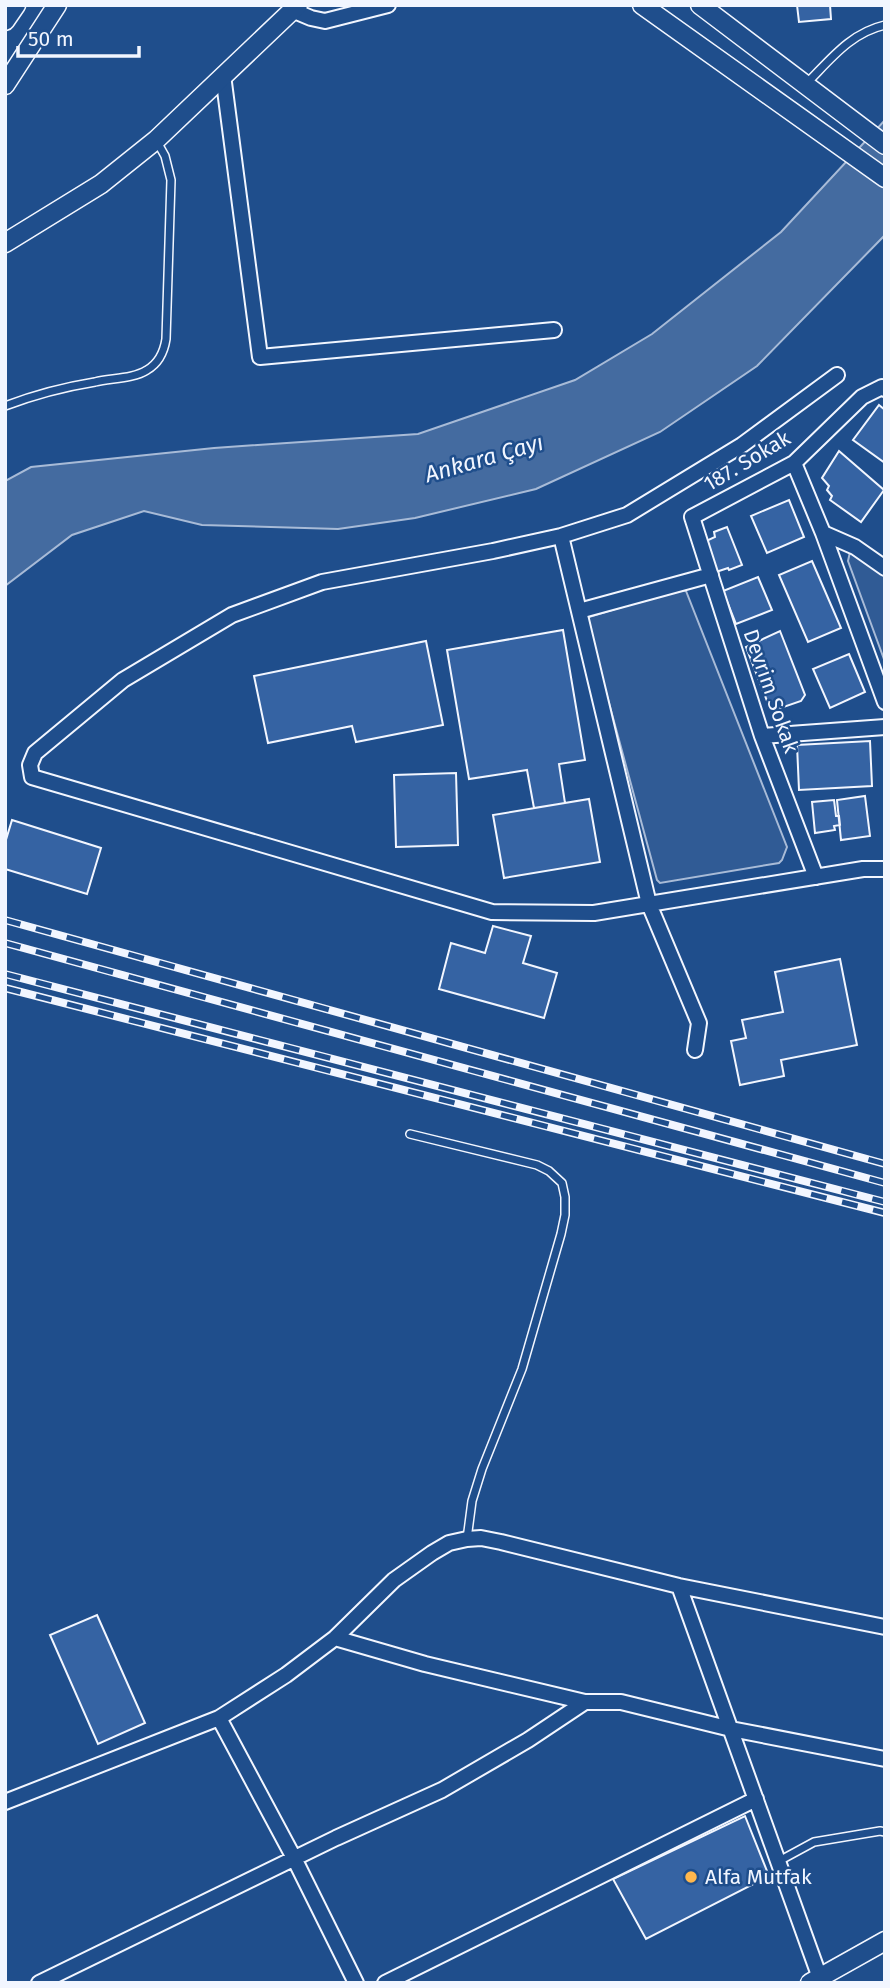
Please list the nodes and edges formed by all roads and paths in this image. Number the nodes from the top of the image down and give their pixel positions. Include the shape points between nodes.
1 (16, 5) edge
2 (57, 5) edge
3 (388, 5) edge
4 (642, 5) edge
5 (700, 5) edge
6 (295, 7) edge
7 (5, 21) edge
8 (885, 25) edge
9 (223, 75) junction
10 (5, 85) edge
11 (805, 85) junction
12 (156, 140) junction
13 (885, 145) edge
14 (885, 178) edge
15 (5, 243) edge
16 (554, 330) dead end
17 (837, 374) dead end
18 (885, 389) edge
19 (5, 406) edge
20 (794, 463) junction
21 (692, 517) joint
22 (823, 533) junction
23 (561, 536) junction
24 (885, 568) edge
25 (711, 575) junction
26 (579, 611) junction
27 (885, 702) edge
28 (885, 727) edge
29 (762, 736) junction
30 (885, 869) edge
31 (816, 877) junction
32 (649, 904) junction
33 (695, 1049) dead end
34 (410, 1134) dead end
35 (467, 1539) junction
36 (679, 1586) junction
37 (885, 1627) edge
38 (335, 1638) junction
39 (585, 1702) junction
40 (219, 1718) junction
41 (732, 1729) junction
42 (885, 1759) edge
43 (756, 1798) junction
44 (5, 1802) edge
45 (885, 1832) edge
46 (294, 1858) junction
47 (779, 1861) junction
48 (885, 1941) edge
49 (815, 1980) edge
50 (39, 1983) edge
51 (356, 1983) edge
52 (385, 1983) edge

1 - 7 street
2 - 10 street
3 - 6 street via 325,21
4 - 14 street
5 - 11 street
6 - 9 street
8 - 11 lane via 847,42
9 - 12 street
9 - 16 street via 260,357
11 - 13 street
12 - 15 street via 100,184
12 - 19 lane via 171,180 162,355 152,368 137,375 63,388
17 - 23 street via 742,445 627,515
18 - 20 street, 187. Sokak via 862,397
20 - 21 street, 187. Sokak
20 - 22 street
21 - 25 street, Devrim Sokak
22 - 24 street via 855,547
22 - 27 street
23 - 26 street
23 - 32 street via 322,582 232,615 123,680 35,753 32,777 492,912 594,913
25 - 26 street
25 - 29 street, Devrim Sokak
26 - 32 street
28 - 29 street
29 - 31 street, Devrim Sokak
30 - 31 street
31 - 32 street
32 - 33 street via 699,1023
34 - 35 lane via 537,1165 557,1177 565,1196 561,1234 522,1369 478,1479
35 - 36 street via 501,1542
35 - 38 street via 449,1543 394,1580
36 - 37 street
36 - 41 street
38 - 39 street
38 - 40 street
39 - 41 street via 621,1702
39 - 46 street via 442,1790
40 - 44 street
40 - 46 street
41 - 42 street
41 - 43 street
43 - 47 street
43 - 52 street
45 - 47 lane via 814,1842
46 - 50 street
46 - 51 street
47 - 49 street
48 - 49 street

